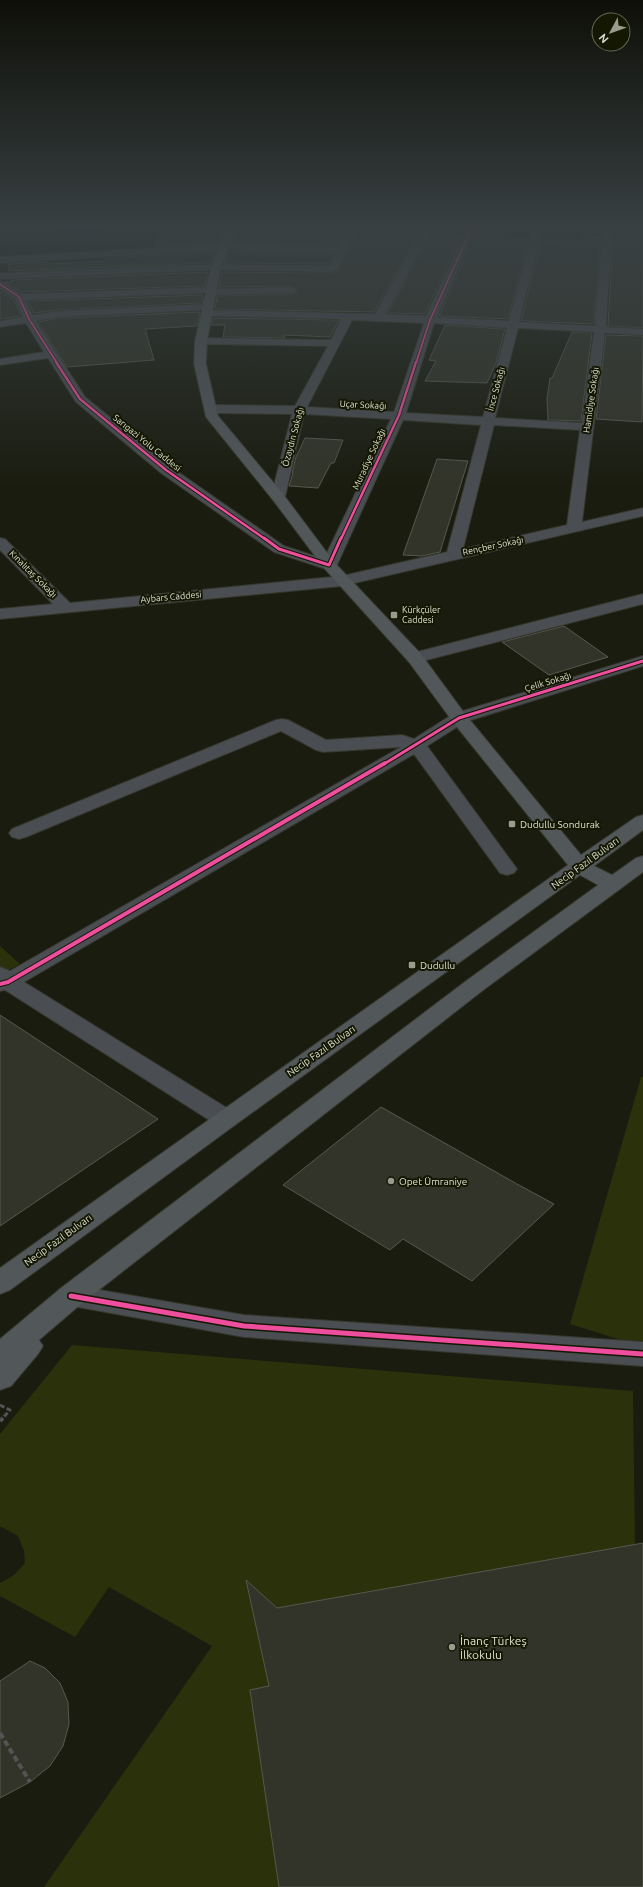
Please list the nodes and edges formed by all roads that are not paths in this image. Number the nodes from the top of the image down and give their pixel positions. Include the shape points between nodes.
1 (26, 313) edge
2 (93, 313) edge
3 (207, 313) edge
4 (279, 313) edge
5 (381, 313) edge
6 (433, 313) edge
7 (517, 313) edge
8 (601, 313) edge
9 (348, 316) junction
10 (379, 317) junction
11 (29, 319) junction
12 (430, 320) junction
13 (0, 324) edge
14 (514, 325) junction
15 (600, 330) junction
16 (643, 332) edge
17 (201, 341) junction
18 (335, 343) junction
19 (52, 354) junction
20 (0, 362) edge
21 (210, 409) junction
22 (299, 410) junction
23 (399, 416) junction
24 (488, 422) junction
25 (587, 427) junction
26 (278, 497) junction
27 (643, 512) edge
28 (574, 528) junction
29 (0, 542) edge
30 (454, 554) junction
31 (329, 565) junction
32 (342, 581) junction
33 (643, 599) edge
34 (65, 607) junction
35 (0, 614) edge
36 (415, 658) junction
37 (643, 661) edge
38 (459, 718) junction
39 (417, 745) junction
40 (643, 821) edge
41 (19, 833) dead end
42 (643, 862) edge
43 (580, 867) junction
44 (507, 869) dead end
45 (613, 884) junction
46 (3, 980) edge
47 (226, 1119) junction
48 (0, 1283) edge
49 (71, 1296) junction
50 (643, 1354) edge
51 (0, 1356) edge
52 (0, 1378) edge

1 - 11 street, Sarıgazi Yolu Caddesi
2 - 11 street via 58,314
3 - 17 main road
4 - 9 street
5 - 10 street
6 - 12 street, Muradiye Sokağı
7 - 14 street, İnce Sokağı
8 - 15 street, Hamidiye Sokağı
9 - 10 street
9 - 18 street, Özaydın Sokağı
10 - 12 street
11 - 13 street
11 - 19 street, Sarıgazi Yolu Caddesi
12 - 14 street
12 - 23 street, Muradiye Sokağı
14 - 15 street
14 - 24 street, İnce Sokağı
15 - 16 street
15 - 25 street, Hamidiye Sokağı
17 - 18 street
17 - 21 main road via 200,364
18 - 22 street, Özaydın Sokağı
19 - 20 street
19 - 31 street, Sarıgazi Yolu Caddesi via 80,399 166,470 278,549
21 - 22 street, Uçar Sokağı
21 - 26 main road via 212,417
22 - 23 street, Uçar Sokağı
22 - 26 street, Özaydın Sokağı
23 - 24 street, Uçar Sokağı
23 - 31 street, Muradiye Sokağı
24 - 25 street, Uçar Sokağı
24 - 30 street, İnce Sokağı
25 - 28 street, Hamidiye Sokağı
26 - 31 main road
27 - 28 street, Rençber Sokağı
28 - 30 street, Rençber Sokağı
29 - 34 street, Kınalıtaş Sokağı
30 - 32 street, Rençber Sokağı
31 - 32 main road
32 - 34 street, Aybars Caddesi
32 - 36 main road
33 - 36 street
34 - 35 street, Aybars Caddesi
36 - 38 main road
37 - 38 street, Çelik Sokağı
38 - 39 street, Çelik Sokağı
38 - 43 main road
39 - 41 street via 402,741 323,746 282,724
39 - 44 street
39 - 46 street, Çelik Sokağı
40 - 43 main road, Necip Fazıl Bulvarı
42 - 45 main road
43 - 45 main road
43 - 47 main road, Necip Fazıl Bulvarı
45 - 49 main road via 474,986
46 - 47 street
47 - 48 main road, Necip Fazıl Bulvarı
49 - 50 street via 244,1326
49 - 51 main road
49 - 52 main road

